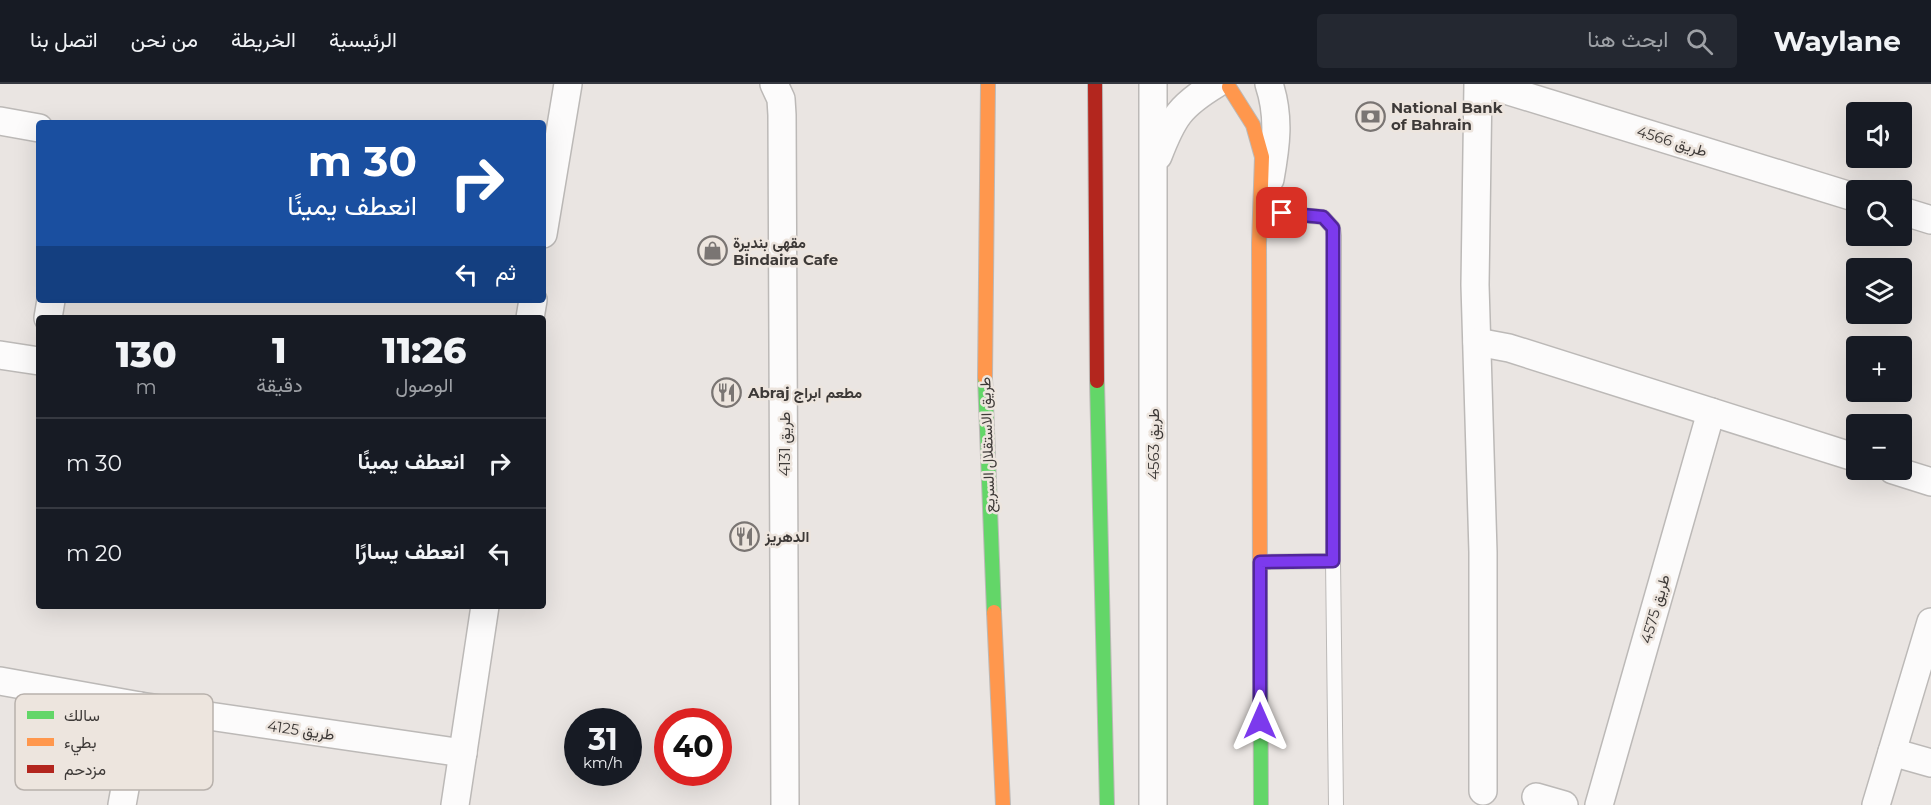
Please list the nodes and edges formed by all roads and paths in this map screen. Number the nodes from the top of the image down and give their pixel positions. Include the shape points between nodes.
1 (568, 84) edge
2 (774, 84) edge
3 (988, 84) edge
4 (1095, 84) edge
5 (1153, 84) edge
6 (1269, 84) edge
7 (1478, 84) edge
8 (1486, 84) edge
9 (1229, 85) edge
10 (1528, 90) edge
11 (0, 121) edge
12 (36, 127) edge
13 (1153, 168) junction
14 (1846, 194) edge
15 (546, 202) edge
16 (1265, 212) junction
17 (1912, 214) edge
18 (1931, 220) edge
19 (1259, 243) junction
20 (1477, 342) junction
21 (0, 355) edge
22 (36, 361) edge
23 (1711, 412) junction
24 (1846, 455) edge
25 (1912, 476) edge
26 (1931, 482) edge
27 (1333, 561) junction
28 (1260, 562) junction
29 (485, 609) edge
30 (1931, 622) edge
31 (0, 681) edge
32 (73, 694) edge
33 (213, 717) edge
34 (1260, 744) junction
35 (1892, 752) junction
36 (463, 753) junction
37 (1931, 763) edge
38 (125, 790) edge
39 (1483, 791) dead end
40 (1536, 797) dead end
41 (122, 805) edge
42 (455, 805) edge
43 (785, 805) edge
44 (1003, 805) edge
45 (1107, 805) edge
46 (1153, 805) edge
47 (1246, 805) edge
48 (1261, 805) edge
49 (1336, 805) edge
50 (1564, 805) edge
51 (1599, 805) edge
52 (1876, 805) edge

1 - 15 street
2 - 43 street, طريق 4131 via 781,99 782,115
3 - 44 main road, طريق الاستقلال السريع via 985,422
4 - 45 main road
5 - 13 street, طريق 4563
6 - 16 street via 1277,140
7 - 20 street
8 - 10 street, طريق 4566
9 - 13 street via 1192,98 1181,108
9 - 19 main road via 1255,127 1261,146
10 - 14 street, طريق 4566
11 - 12 street
13 - 46 street, طريق 4563
16 - 19 street
16 - 27 lane via 1316,215 1333,228
17 - 18 street
19 - 28 main road
20 - 23 street via 1509,348
20 - 39 street via 1483,552
21 - 22 street
23 - 24 street
23 - 51 street, طريق 4575
25 - 26 street
27 - 28 lane
27 - 49 lane
28 - 34 main road
29 - 36 street
30 - 35 street
31 - 32 street, طريق 4125
33 - 36 street, طريق 4125
34 - 47 street
34 - 48 main road
35 - 37 street
35 - 52 street
36 - 42 street
38 - 41 street
40 - 50 street

